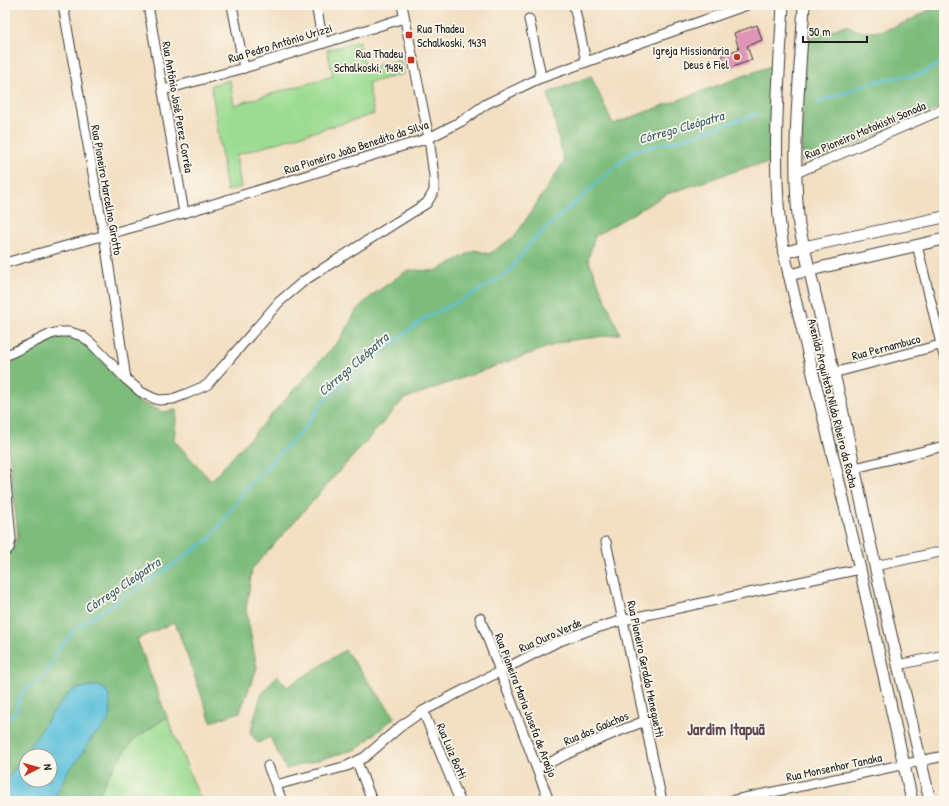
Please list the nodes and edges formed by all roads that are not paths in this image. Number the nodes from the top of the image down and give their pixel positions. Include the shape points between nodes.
1 (63, 5) edge
2 (148, 5) edge
3 (232, 5) edge
4 (316, 5) edge
5 (402, 5) edge
6 (574, 5) edge
7 (747, 5) edge
8 (783, 5) edge
9 (804, 5) edge
10 (404, 18) junction
11 (529, 19) dead end
12 (323, 42) junction
13 (586, 62) junction
14 (244, 68) junction
15 (538, 79) junction
16 (163, 90) junction
17 (944, 109) edge
18 (429, 138) junction
19 (796, 173) junction
20 (184, 213) junction
21 (944, 217) edge
22 (104, 235) junction
23 (944, 239) edge
24 (917, 246) junction
25 (804, 247) junction
26 (784, 253) junction
27 (5, 263) edge
28 (810, 270) junction
29 (789, 275) junction
30 (943, 344) edge
31 (5, 356) edge
32 (944, 356) edge
33 (833, 373) junction
34 (126, 379) junction
35 (944, 446) edge
36 (855, 468) junction
37 (5, 472) edge
38 (606, 542) dead end
39 (944, 551) edge
40 (5, 552) edge
41 (875, 566) junction
42 (860, 569) junction
43 (480, 618) dead end
44 (623, 620) junction
45 (944, 654) edge
46 (898, 665) junction
47 (500, 671) junction
48 (423, 711) junction
49 (645, 721) junction
50 (944, 756) edge
51 (357, 762) junction
52 (920, 762) junction
53 (904, 765) junction
54 (268, 766) dead end
55 (536, 769) junction
56 (276, 786) junction
57 (282, 801) edge
58 (372, 801) edge
59 (460, 801) edge
60 (549, 801) edge
61 (662, 801) edge
62 (730, 801) edge
63 (912, 801) edge
64 (930, 801) edge

1 - 22 street, Rua Pioneiro Marcelino Girotto
2 - 16 street, Rua Antônio José Perez Corrêa
3 - 14 street
4 - 12 street
5 - 10 street
6 - 13 street
7 - 13 street, Rua Pioneiro João Benedito da Silva
8 - 26 main road, Avenida Arquiteto Nildo Ribeiro da Rocha via 776,152 779,218
9 - 19 main road, Avenida Arquiteto Nildo Ribeiro da Rocha
10 - 12 street, Rua Pedro Antônio Urizzi
10 - 18 street
11 - 15 street via 540,71
12 - 14 street, Rua Pedro Antônio Urizzi
13 - 15 street, Rua Pioneiro João Benedito da Silva
14 - 16 street, Rua Pedro Antônio Urizzi
15 - 18 street, Rua Pioneiro João Benedito da Silva via 486,104 462,121
16 - 20 street, Rua Antônio José Perez Corrêa
17 - 19 street, Rua Pioneiro Motokishi Sonoda
18 - 20 street, Rua Pioneiro João Benedito da Silva
18 - 34 street via 434,191 427,203 305,280 279,302 207,385 173,399 159,400 141,392
19 - 25 main road, Avenida Arquiteto Nildo Ribeiro da Rocha via 799,226
20 - 22 street, Rua Pioneiro João Benedito da Silva
21 - 25 main road
22 - 27 street, Rua Pioneiro João Benedito da Silva
22 - 34 street, Rua Pioneiro Marcelino Girotto
23 - 24 main road
24 - 28 main road
24 - 30 street
25 - 26 main road
25 - 28 main road, Avenida Arquiteto Nildo Ribeiro da Rocha
26 - 29 main road, Avenida Arquiteto Nildo Ribeiro da Rocha
28 - 29 main road
28 - 33 main road, Avenida Arquiteto Nildo Ribeiro da Rocha
29 - 42 main road, Avenida Arquiteto Nildo Ribeiro da Rocha
30 - 32 street
30 - 33 street, Rua Pernambuco
31 - 34 street via 51,334 70,332 82,336 91,343
33 - 36 main road, Avenida Arquiteto Nildo Ribeiro da Rocha
35 - 36 street
36 - 41 main road, Avenida Arquiteto Nildo Ribeiro da Rocha
37 - 40 street via 11,539
38 - 44 street, Rua Pioneiro Geraldo Meneguetti
39 - 41 street
41 - 46 main road, Avenida Arquiteto Nildo Ribeiro da Rocha
42 - 44 street, Rua Ouro Verde
42 - 53 main road, Avenida Arquiteto Nildo Ribeiro da Rocha
43 - 47 street, Rua Pioneira Maria Josefa de Araújo
44 - 47 street, Rua Ouro Verde via 557,642
44 - 49 street, Rua Pioneiro Geraldo Meneguetti
45 - 46 street
46 - 52 main road, Avenida Arquiteto Nildo Ribeiro da Rocha
47 - 48 street, Rua Ouro Verde
47 - 55 street, Rua Pioneira Maria Josefa de Araújo
48 - 51 street, Rua Ouro Verde
48 - 59 street, Rua Luiz Botti
49 - 55 street, Rua dos Gaúchos via 603,737
49 - 61 street, Rua Pioneiro Geraldo Meneguetti
50 - 52 street, Rua Monsenhor Tanaka
51 - 56 street, Rua Ouro Verde
51 - 58 street
52 - 53 street, Rua Monsenhor Tanaka
52 - 64 main road, Avenida Arquiteto Nildo Ribeiro da Rocha
53 - 62 street, Rua Monsenhor Tanaka
53 - 63 main road, Avenida Arquiteto Nildo Ribeiro da Rocha
54 - 56 street
55 - 60 street, Rua Pioneira Maria Josefa de Araújo
56 - 57 street

